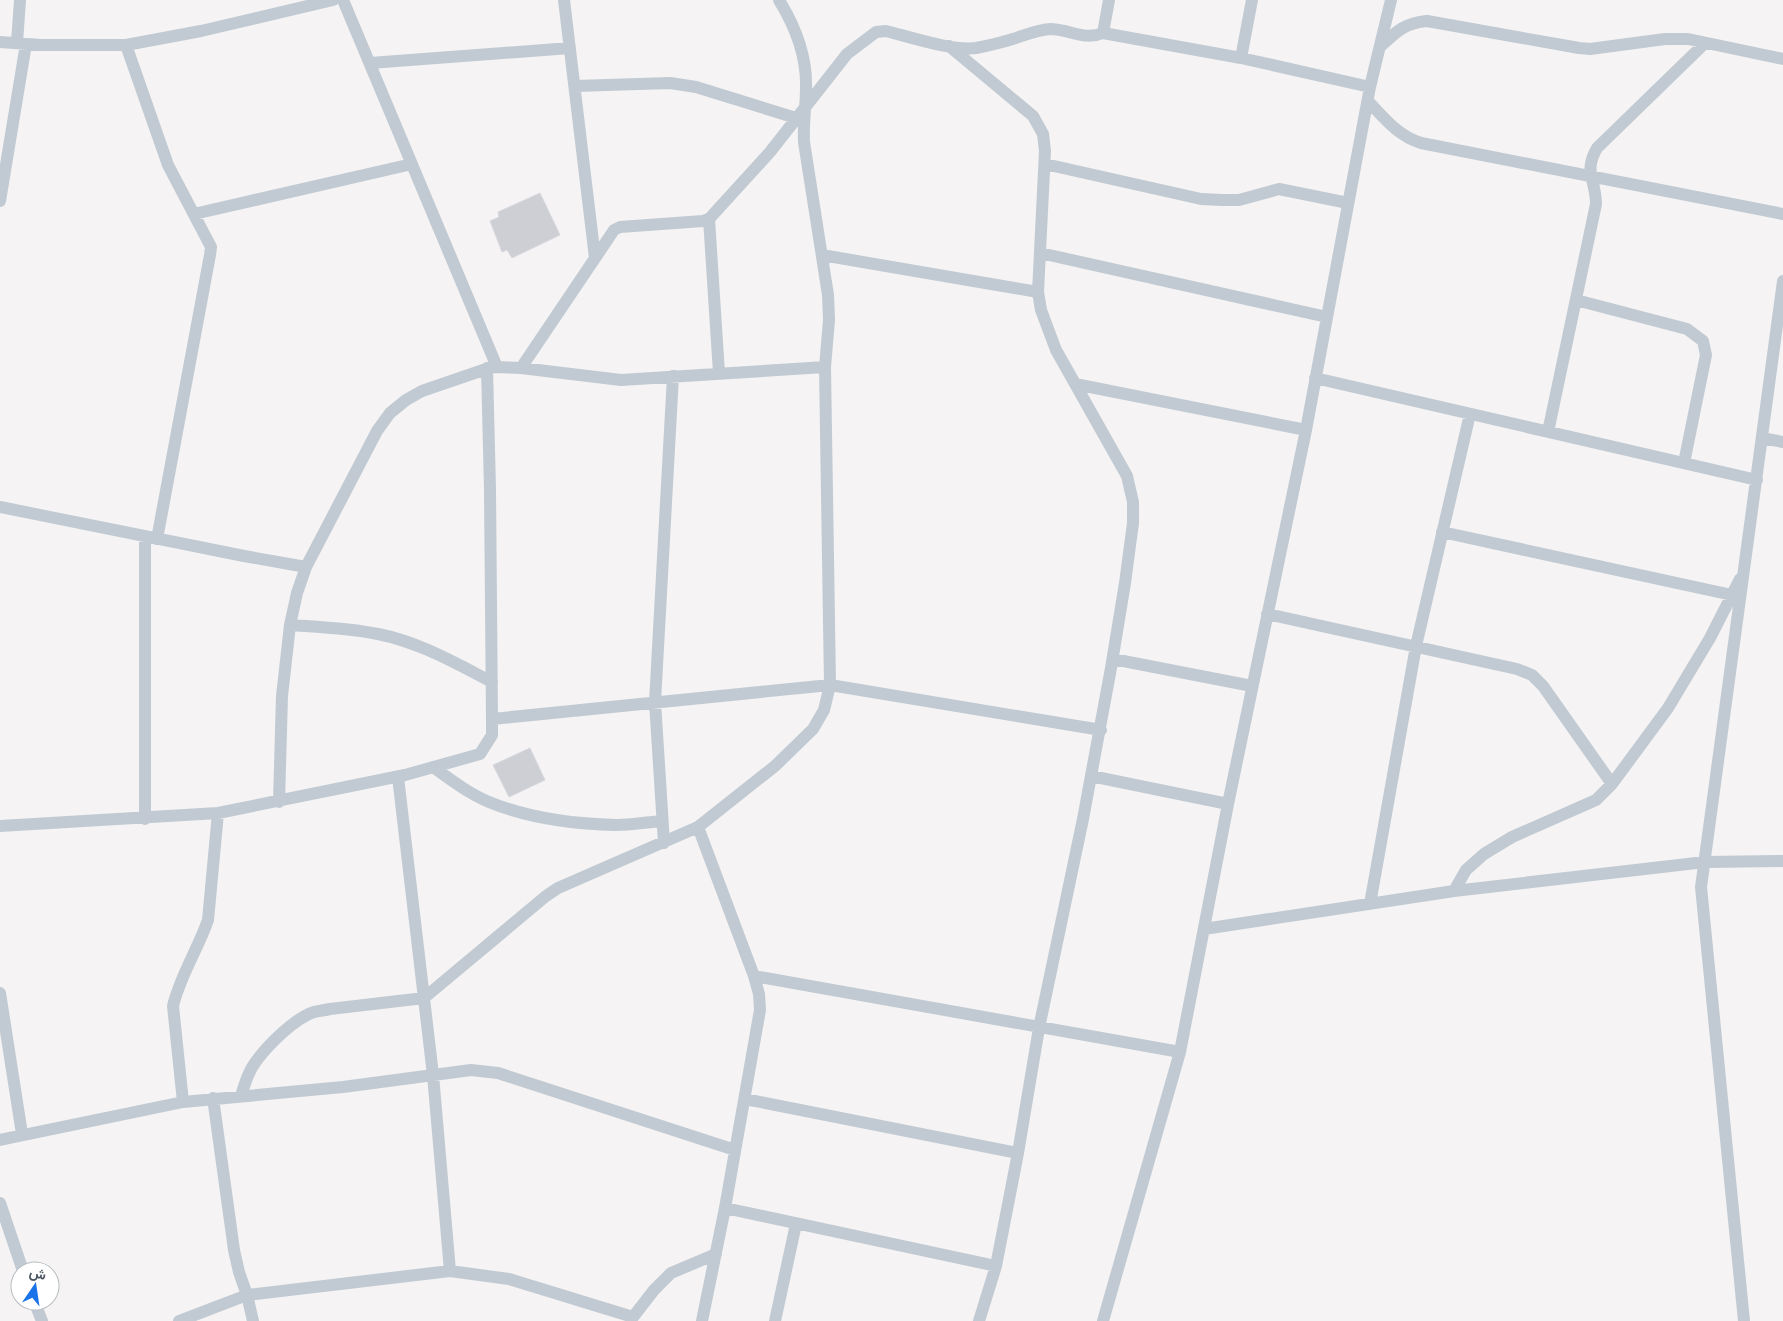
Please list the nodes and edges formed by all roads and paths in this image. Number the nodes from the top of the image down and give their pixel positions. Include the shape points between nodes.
1 (20, 0) edge
2 (333, 0) edge
3 (343, 0) edge
4 (564, 0) edge
5 (779, 0) edge
6 (1110, 0) edge
7 (1252, 0) edge
8 (1391, 0) edge
9 (1102, 33) junction
10 (0, 42) edge
11 (1705, 43) junction
12 (22, 44) junction
13 (126, 45) junction
14 (949, 46) junction
15 (1380, 47) junction
16 (570, 48) junction
17 (1241, 58) junction
18 (1783, 59) edge
19 (370, 63) junction
20 (575, 86) junction
21 (1370, 87) junction
22 (1368, 101) junction
23 (800, 113) junction
24 (412, 164) junction
25 (1045, 164) junction
26 (1591, 177) junction
27 (0, 200) edge
28 (1348, 203) junction
29 (194, 214) junction
30 (1783, 214) edge
31 (709, 219) junction
32 (1040, 252) junction
33 (822, 255) junction
34 (595, 258) junction
35 (1783, 281) edge
36 (1038, 292) junction
37 (1576, 300) junction
38 (1781, 312) edge
39 (1327, 317) junction
40 (825, 367) junction
41 (492, 368) junction
42 (521, 368) junction
43 (719, 374) junction
44 (672, 376) junction
45 (1315, 378) junction
46 (1075, 384) junction
47 (1470, 414) junction
48 (1306, 430) junction
49 (1548, 432) junction
50 (1762, 438) junction
51 (1783, 442) edge
52 (1684, 463) junction
53 (1757, 480) junction
54 (0, 507) edge
55 (1442, 532) junction
56 (151, 538) junction
57 (306, 567) junction
58 (1744, 571) junction
59 (1732, 595) junction
60 (1267, 614) junction
61 (290, 625) junction
62 (1416, 646) junction
63 (1113, 659) junction
64 (492, 682) junction
65 (830, 684) junction
66 (1252, 686) junction
67 (655, 702) junction
68 (492, 719) junction
69 (1101, 730) junction
70 (434, 767) junction
71 (1091, 776) junction
72 (398, 777) junction
73 (1612, 784) junction
74 (279, 802) junction
75 (1228, 804) junction
76 (218, 813) junction
77 (145, 819) junction
78 (662, 821) junction
79 (0, 826) edge
80 (698, 827) junction
81 (664, 843) junction
82 (1783, 861) edge
83 (1705, 862) junction
84 (1454, 891) junction
85 (1370, 904) junction
86 (1204, 929) junction
87 (754, 976) junction
88 (0, 993) edge
89 (424, 998) junction
90 (1039, 1028) junction
91 (1180, 1052) junction
92 (433, 1075) junction
93 (241, 1096) junction
94 (213, 1098) junction
95 (745, 1099) junction
96 (184, 1102) junction
97 (22, 1134) junction
98 (0, 1140) edge
99 (735, 1150) junction
100 (1018, 1153) junction
101 (0, 1203) edge
102 (725, 1208) junction
103 (796, 1224) junction
104 (716, 1254) junction
105 (19, 1261) edge
106 (996, 1266) junction
107 (450, 1271) junction
108 (248, 1295) junction
109 (632, 1319) edge
110 (179, 1321) edge
111 (253, 1321) edge
112 (702, 1321) edge
113 (775, 1321) edge
114 (979, 1321) edge
115 (1103, 1321) edge
116 (1744, 1321) edge

1 - 12 street
2 - 13 street
3 - 19 street
4 - 16 street
5 - 23 street via 801,49 806,88
6 - 9 street
7 - 17 street
8 - 15 street
9 - 14 street via 1087,36 1052,29 1040,30 974,48
9 - 17 street
10 - 12 street
11 - 15 street via 1665,39 1590,50 1427,21 1402,27
11 - 18 street
11 - 26 street via 1597,148 1591,159
12 - 13 street
12 - 27 street
13 - 29 street via 164,155
14 - 23 street via 886,31 876,32 847,54
14 - 25 street via 1033,116 1043,134
15 - 21 street
16 - 19 street
16 - 20 street
17 - 21 street
19 - 24 street
20 - 23 street via 670,84 696,87
20 - 34 street
21 - 22 street
22 - 26 street via 1410,140
22 - 28 street
23 - 31 street via 770,152
23 - 33 street
24 - 29 street
24 - 41 street
25 - 28 street via 1201,198 1239,200 1279,189
25 - 32 street
26 - 30 street
26 - 37 street via 1596,204
28 - 39 street
29 - 56 street via 210,247 210,255 185,395
31 - 34 street via 620,227 614,230
31 - 43 street
32 - 36 street
32 - 39 street
33 - 36 street
33 - 40 street via 830,320
34 - 42 street
35 - 38 street
36 - 46 street via 1056,350
37 - 49 street
37 - 52 street via 1687,329 1703,341 1706,355
38 - 50 street
39 - 45 street
40 - 43 street
40 - 65 street
41 - 42 street
41 - 57 street via 422,391 390,413 377,431
41 - 64 street
42 - 44 street via 614,379
43 - 44 street
44 - 67 street
45 - 47 street
45 - 48 street
46 - 48 street
46 - 63 street via 1127,476 1133,502 1133,523
47 - 49 street
47 - 55 street
48 - 60 street
49 - 52 street
50 - 51 street
50 - 53 street
52 - 53 street
53 - 58 street
54 - 56 street
55 - 59 street
55 - 62 street
56 - 57 street
56 - 77 street
57 - 61 street
58 - 59 street
58 - 83 street
59 - 73 street via 1668,708
60 - 62 street
60 - 66 street
61 - 64 street via 388,636 429,650
61 - 74 street via 282,696
62 - 73 street via 1532,675
62 - 85 street
63 - 66 street
63 - 69 street
64 - 68 street
65 - 67 street
65 - 69 street
65 - 80 street via 824,710 813,729 775,766
66 - 75 street
67 - 68 street
67 - 78 street
68 - 70 street via 492,735 480,754
69 - 71 street
70 - 72 street
70 - 78 street via 489,802 526,813 556,820 618,825
71 - 75 street
71 - 90 street
72 - 74 street
72 - 89 street
73 - 84 street via 1596,800 1512,837 1484,854 1466,870
74 - 76 street
75 - 86 street
76 - 77 street
76 - 96 street via 208,920 172,1006
77 - 79 street
78 - 81 street
80 - 81 street
80 - 87 street
81 - 89 street via 558,888
82 - 83 street
83 - 84 street
83 - 116 street via 1701,887
84 - 85 street
85 - 86 street
86 - 91 street
87 - 90 street
87 - 95 street via 760,1010
88 - 97 street
89 - 92 street
89 - 93 street via 330,1009 302,1018 257,1060
90 - 91 street
90 - 100 street
91 - 115 street
92 - 93 street
92 - 99 street via 471,1070 498,1073
92 - 107 street
93 - 94 street
94 - 96 street
94 - 108 street via 234,1250
95 - 99 street
95 - 100 street
96 - 97 street
97 - 98 street
99 - 102 street
100 - 106 street
101 - 105 street
102 - 103 street
102 - 104 street
103 - 106 street
103 - 113 street
104 - 109 street via 671,1273
104 - 112 street
106 - 114 street
107 - 108 street
107 - 109 street via 510,1278
108 - 110 street
108 - 111 street

